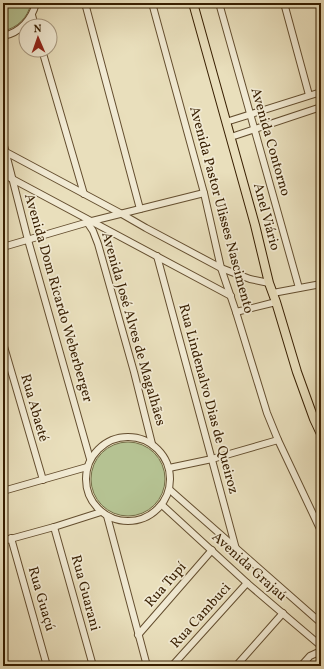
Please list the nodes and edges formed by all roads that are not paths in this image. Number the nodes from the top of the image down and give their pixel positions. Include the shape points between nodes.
1 (36, 3) edge
2 (84, 3) edge
3 (152, 3) edge
4 (193, 3) edge
5 (219, 3) edge
6 (284, 3) edge
7 (32, 15) junction
8 (33, 18) edge
9 (3, 36) edge
10 (44, 58) edge
11 (321, 92) edge
12 (309, 95) junction
13 (321, 107) edge
14 (249, 114) junction
15 (226, 122) junction
16 (254, 129) junction
17 (231, 137) junction
18 (3, 142) edge
19 (4, 151) edge
20 (3, 174) edge
21 (12, 180) junction
22 (204, 193) junction
23 (84, 194) junction
24 (140, 209) junction
25 (120, 213) junction
26 (90, 221) junction
27 (28, 240) junction
28 (3, 247) edge
29 (157, 256) junction
30 (221, 268) junction
31 (269, 283) junction
32 (321, 284) edge
33 (299, 288) junction
34 (273, 293) junction
35 (231, 296) junction
36 (276, 302) junction
37 (236, 312) junction
38 (3, 343) edge
39 (321, 434) edge
40 (278, 440) junction
41 (152, 444) junction
42 (212, 458) junction
43 (90, 459) junction
44 (87, 467) junction
45 (170, 468) junction
46 (43, 480) junction
47 (170, 490) junction
48 (3, 491) edge
49 (162, 505) junction
50 (101, 512) junction
51 (107, 516) junction
52 (54, 527) junction
53 (321, 531) edge
54 (11, 538) junction
55 (3, 541) edge
56 (236, 549) junction
57 (212, 550) junction
58 (248, 583) junction
59 (283, 613) junction
60 (321, 623) edge
61 (138, 635) junction
62 (321, 646) edge
63 (321, 652) edge
64 (47, 666) edge
65 (93, 666) edge
66 (147, 666) edge
67 (172, 666) edge
68 (236, 666) edge
69 (301, 666) edge
70 (321, 666) edge

1 - 7 street
2 - 24 street
3 - 22 street, Avenida Pastor Ulisses Nascimento
4 - 15 main road, Anel Viário
5 - 14 street, Avenida Contorno
6 - 12 street
7 - 8 street
7 - 9 street via 17,31
10 - 23 street
11 - 12 street
12 - 14 street
13 - 16 street
14 - 15 street
14 - 16 street, Avenida Contorno
15 - 17 main road, Anel Viário
16 - 17 street
16 - 33 street, Avenida Contorno
17 - 31 main road, Anel Viário
18 - 19 street, Avenida Dom Ricardo Weberberger
19 - 21 street, Avenida Dom Ricardo Weberberger
19 - 23 street
20 - 21 street
21 - 26 street
21 - 27 street, Avenida Dom Ricardo Weberberger
22 - 24 street
22 - 30 street, Avenida Pastor Ulisses Nascimento
23 - 25 street
24 - 25 street
25 - 26 street
25 - 30 street
26 - 27 street
26 - 29 street
26 - 41 street, Avenida José Alves de Magalhães
27 - 28 street
27 - 43 street, Avenida Dom Ricardo Weberberger
29 - 35 street
29 - 42 street, Rua Lindenalvo Dias de Queiroz
30 - 31 street
30 - 35 street, Avenida Pastor Ulisses Nascimento
31 - 34 main road, Anel Viário
32 - 33 street
33 - 34 street
34 - 36 main road, Anel Viário
35 - 37 street, Avenida Pastor Ulisses Nascimento
36 - 37 street
36 - 39 main road, Anel Viário via 297,372
37 - 40 street, Avenida Pastor Ulisses Nascimento via 267,413
38 - 46 street, Rua Abaeté
40 - 42 street
40 - 53 street, Avenida Pastor Ulisses Nascimento
41 - 43 street via 136,438 118,438 107,442
41 - 45 street via 166,459
42 - 45 street
42 - 56 street, Rua Lindenalvo Dias de Queiroz
43 - 44 street
44 - 46 street
44 - 50 street via 87,490 91,501
45 - 47 street
46 - 48 street
47 - 49 street
47 - 56 street, Avenida Grajaú
49 - 51 street via 151,515 137,521 122,522
49 - 57 street, Avenida Grajaú
50 - 51 street
50 - 52 street
51 - 61 street
52 - 54 street
52 - 65 street, Rua Guarani
54 - 55 street
54 - 64 street, Rua Guaçú
56 - 60 street, Avenida Grajaú
57 - 58 street, Avenida Grajaú
57 - 61 street, Rua Tupí
58 - 59 street, Avenida Grajaú
58 - 67 street, Rua Cambuci
59 - 62 street, Avenida Grajaú
59 - 68 street
61 - 66 street
63 - 69 street via 310,656
63 - 70 street

